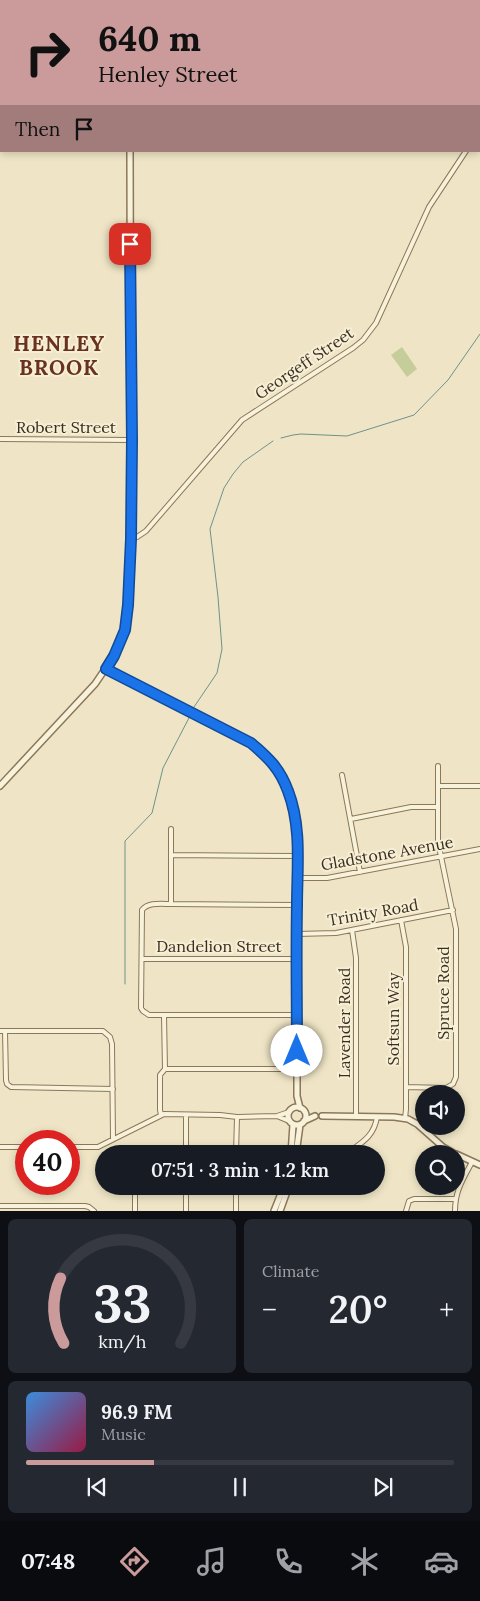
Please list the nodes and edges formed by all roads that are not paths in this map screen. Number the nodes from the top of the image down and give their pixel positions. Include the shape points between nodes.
1 (130, 152) edge
2 (465, 152) edge
3 (0, 439) edge
4 (132, 440) junction
5 (131, 539) junction
6 (106, 669) junction
7 (438, 766) dead end
8 (342, 775) dead end
9 (0, 786) edge
10 (438, 786) junction
11 (480, 786) edge
12 (437, 807) junction
13 (350, 819) junction
14 (171, 829) dead end
15 (480, 849) edge
16 (171, 855) junction
17 (298, 856) junction
18 (441, 856) junction
19 (360, 872) junction
20 (298, 878) junction
21 (171, 904) junction
22 (296, 905) junction
23 (452, 910) junction
24 (402, 920) junction
25 (352, 930) junction
26 (297, 934) junction
27 (142, 959) junction
28 (297, 959) junction
29 (164, 1015) junction
30 (296, 1015) junction
31 (3, 1031) edge
32 (164, 1069) junction
33 (297, 1069) junction
34 (406, 1086) junction
35 (113, 1089) junction
36 (297, 1096) junction
37 (291, 1110) junction
38 (302, 1110) junction
39 (161, 1115) junction
40 (186, 1115) junction
41 (277, 1116) junction
42 (315, 1116) junction
43 (322, 1116) joint
44 (356, 1116) junction
45 (237, 1117) junction
46 (377, 1117) junction
47 (405, 1118) junction
48 (291, 1123) junction
49 (302, 1123) junction
50 (113, 1139) junction
51 (186, 1145) edge
52 (236, 1145) edge
53 (291, 1145) edge
54 (298, 1145) edge
55 (359, 1145) edge
56 (441, 1145) edge
57 (0, 1147) edge
58 (15, 1147) edge
59 (80, 1147) edge
60 (465, 1158) edge
61 (472, 1162) junction
62 (480, 1165) edge
63 (135, 1195) edge
64 (186, 1195) edge
65 (236, 1195) edge
66 (280, 1195) edge
67 (286, 1195) edge
68 (455, 1199) junction
69 (0, 1206) edge
70 (94, 1211) edge
71 (135, 1211) edge
72 (186, 1211) edge
73 (236, 1211) edge
74 (274, 1211) edge
75 (280, 1211) edge
76 (406, 1211) edge
77 (455, 1211) edge

1 - 4 street
2 - 5 street, Georgeff Street via 429,207 376,323 363,340 242,420 146,531
3 - 4 street, Robert Street
4 - 5 street
5 - 6 street via 125,630
6 - 9 street
6 - 17 street via 251,743 269,758 289,792
7 - 10 street, Spruce Road
8 - 13 street
10 - 11 street
10 - 12 street, Spruce Road
12 - 13 street via 411,807
12 - 18 street, Spruce Road
13 - 19 street
14 - 16 street
15 - 18 street, Gladstone Avenue
16 - 17 street
16 - 21 street
17 - 20 street
18 - 19 street, Gladstone Avenue
18 - 23 street, Spruce Road
19 - 20 street, Gladstone Avenue via 327,878
20 - 22 street
21 - 22 street
21 - 27 street via 147,905 142,910
22 - 26 street
23 - 24 street, Trinity Road
23 - 34 street, Spruce Road via 456,929 456,1078 446,1088
24 - 25 street, Trinity Road
24 - 34 street, Softsun Way via 406,947
25 - 26 street, Trinity Road
25 - 44 street, Lavender Road via 356,958
26 - 28 street
27 - 28 street, Dandelion Street
27 - 29 street via 143,1011 149,1015
28 - 30 street
29 - 30 street
29 - 32 street
30 - 33 street
31 - 35 street via 6,1080 11,1087
31 - 35 street via 107,1033 112,1044
32 - 33 street
32 - 39 street via 160,1075
33 - 36 street
34 - 47 street, Softsun Way
35 - 50 street
36 - 37 street
36 - 38 street
37 - 38 street
37 - 41 street
37 - 48 street via 287,1116
38 - 42 street
38 - 49 street via 306,1115
39 - 40 street
39 - 50 street
40 - 45 street
40 - 51 street
41 - 45 street
41 - 48 street
42 - 43 street
42 - 49 street
43 - 44 street
44 - 46 street
45 - 52 street
46 - 47 street
46 - 55 street via 373,1132
47 - 56 street
48 - 49 street
48 - 53 street
49 - 54 street
50 - 59 street via 98,1147
57 - 58 street
60 - 61 street
61 - 62 street
61 - 68 street
63 - 71 street
64 - 72 street
65 - 73 street
66 - 74 street
67 - 75 street
68 - 76 street via 414,1199 409,1201
68 - 77 street
69 - 70 street via 85,1206

